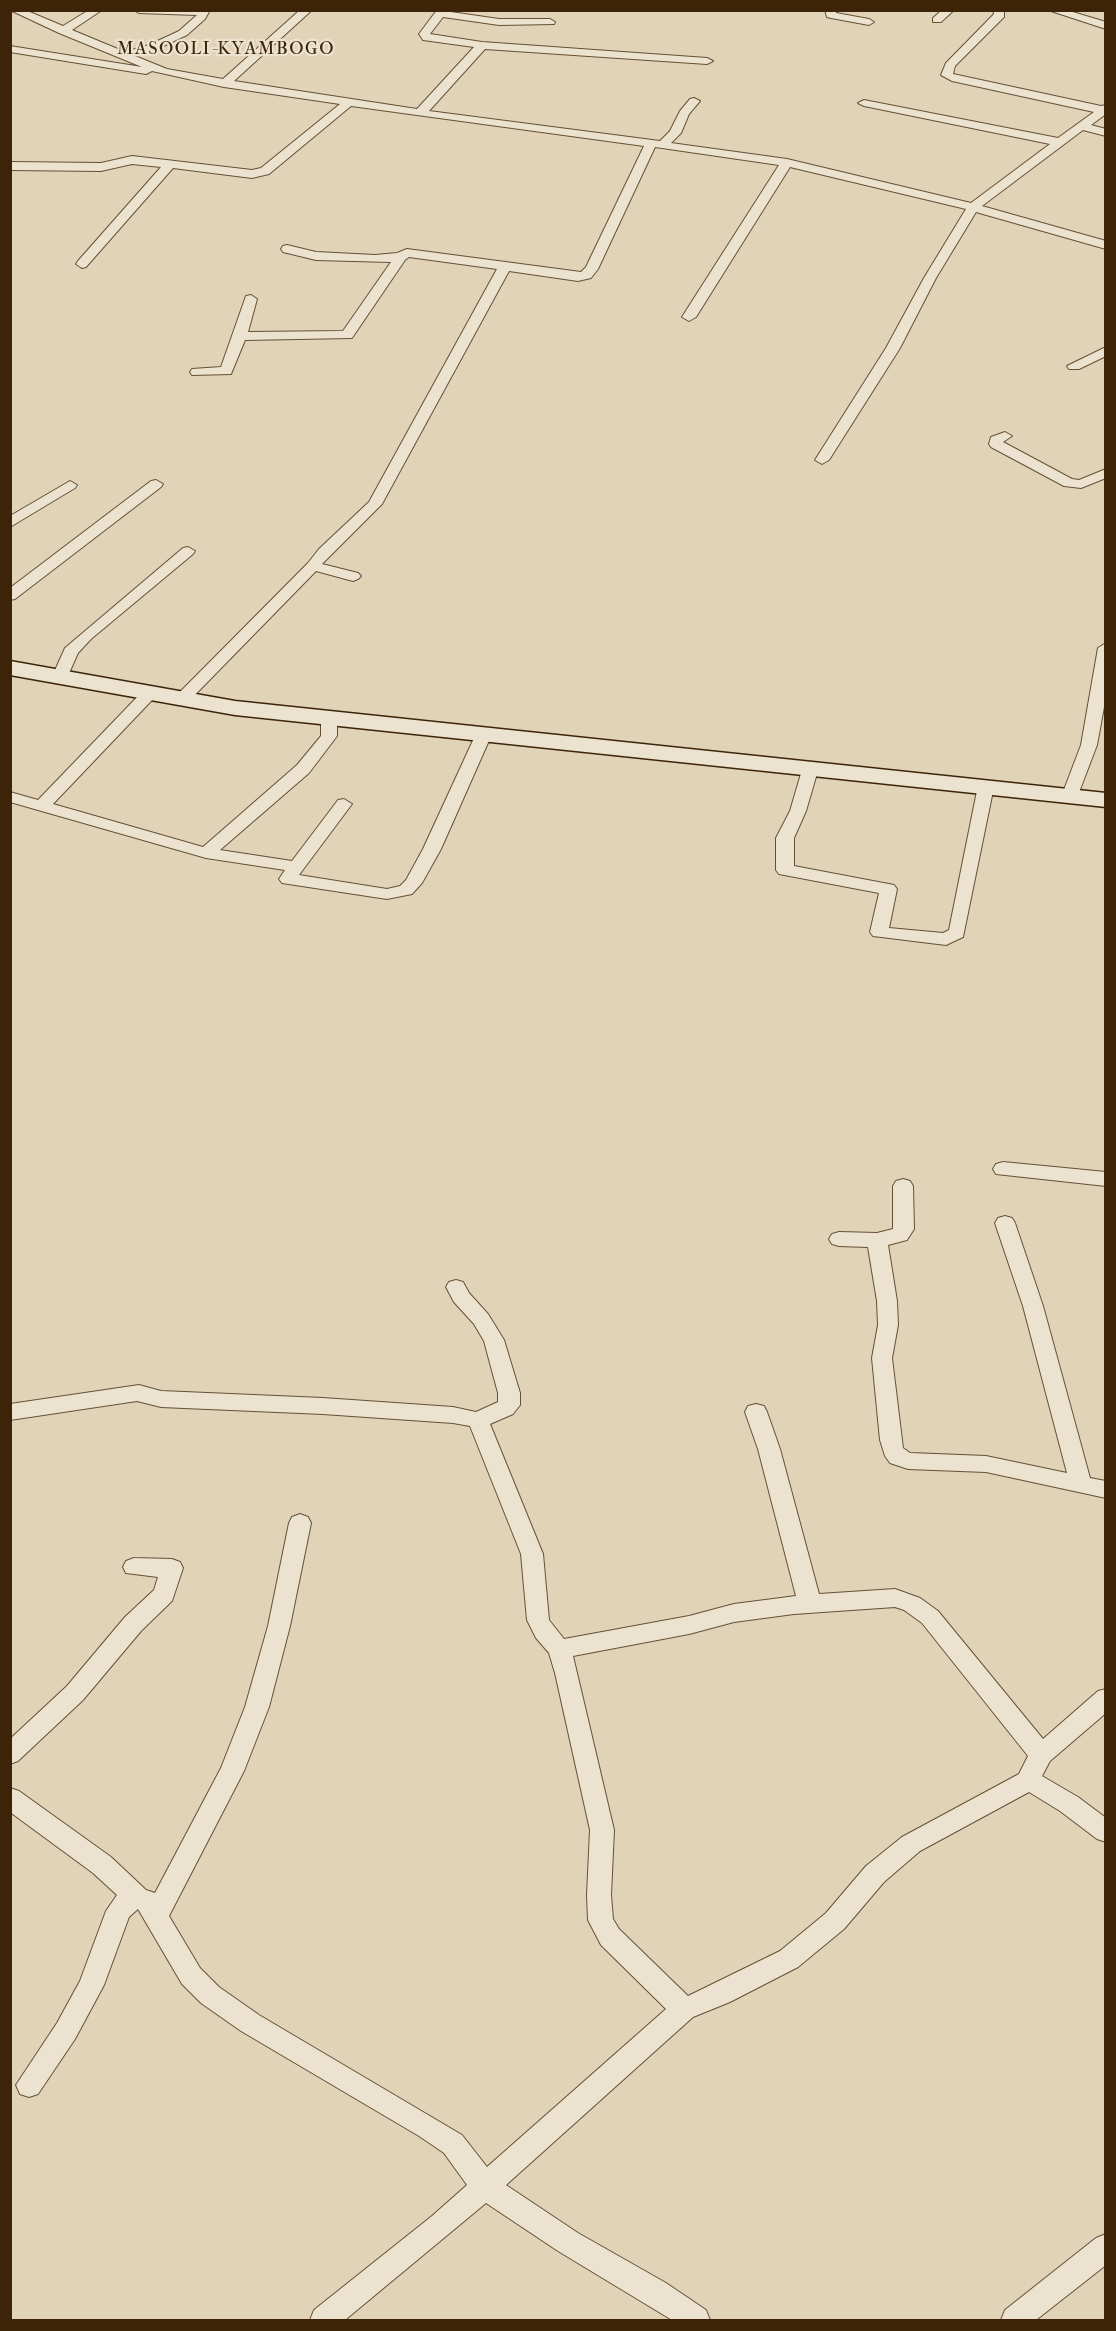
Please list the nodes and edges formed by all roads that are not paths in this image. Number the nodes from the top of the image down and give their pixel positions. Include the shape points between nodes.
1 (14, 10) edge
2 (98, 10) edge
3 (139, 10) edge
4 (307, 10) edge
5 (830, 10) edge
6 (949, 10) edge
7 (998, 10) edge
8 (1053, 10) edge
9 (205, 11) edge
10 (442, 12) edge
11 (937, 20) dead end
12 (550, 22) dead end
13 (869, 22) dead end
14 (1106, 26) edge
15 (63, 31) junction
16 (482, 45) junction
17 (10, 49) edge
18 (127, 55) junction
19 (707, 61) dead end
20 (164, 72) junction
21 (224, 84) junction
22 (694, 100) dead end
23 (350, 102) junction
24 (864, 103) dead end
25 (1104, 109) edge
26 (420, 113) junction
27 (1081, 126) junction
28 (1106, 133) edge
29 (1058, 142) junction
30 (656, 145) junction
31 (787, 163) junction
32 (170, 164) junction
33 (10, 166) edge
34 (973, 207) junction
35 (1106, 245) edge
36 (287, 249) dead end
37 (400, 257) junction
38 (82, 264) dead end
39 (504, 268) junction
40 (251, 299) dead end
41 (689, 317) dead end
42 (240, 336) junction
43 (1106, 351) edge
44 (1074, 366) dead end
45 (197, 372) dead end
46 (1005, 436) dead end
47 (822, 460) dead end
48 (1106, 473) edge
49 (156, 484) dead end
50 (70, 485) dead end
51 (10, 523) edge
52 (188, 551) dead end
53 (313, 566) junction
54 (353, 576) dead end
55 (10, 596) edge
56 (1106, 648) edge
57 (10, 668) edge
58 (60, 678) junction
59 (148, 694) junction
60 (181, 700) junction
61 (329, 720) junction
62 (483, 736) junction
63 (810, 770) junction
64 (986, 786) junction
65 (1070, 795) junction
66 (10, 797) edge
67 (1106, 800) edge
68 (344, 804) dead end
69 (42, 807) junction
70 (206, 853) junction
71 (296, 867) junction
72 (1003, 1169) dead end
73 (1106, 1179) edge
74 (903, 1186) dead end
75 (1005, 1224) dead end
76 (840, 1239) dead end
77 (877, 1240) junction
78 (456, 1287) dead end
79 (10, 1412) edge
80 (756, 1412) dead end
81 (478, 1420) junction
82 (1081, 1484) junction
83 (1106, 1490) edge
84 (300, 1523) dead end
85 (134, 1567) dead end
86 (810, 1604) junction
87 (559, 1649) junction
88 (1106, 1698) edge
89 (10, 1754) edge
90 (1041, 1754) junction
91 (1028, 1781) junction
92 (10, 1798) edge
93 (1106, 1832) edge
94 (148, 1906) junction
95 (684, 2009) junction
96 (29, 2085) dead end
97 (485, 2187) junction
98 (1106, 2247) edge
99 (324, 2320) edge
100 (696, 2320) edge
101 (1015, 2320) edge

1 - 15 street
2 - 15 street
3 - 9 street
4 - 21 street
5 - 13 street via 831,15
6 - 11 street
7 - 25 street via 1000,15 950,65 946,75
8 - 14 street
9 - 18 street via 183,33
10 - 12 street via 499,22
10 - 16 street via 424,34 427,38
15 - 18 street
16 - 19 street
16 - 26 street
17 - 20 street
18 - 20 street
20 - 21 street
21 - 23 street
22 - 30 street via 675,133
23 - 26 street
23 - 32 street via 265,171 252,174
24 - 29 street
25 - 27 street
26 - 30 street
27 - 28 street
27 - 29 street
29 - 34 street
30 - 31 street
30 - 39 street via 589,273 578,277
31 - 34 street
31 - 41 street
32 - 33 street via 132,160 101,167
32 - 38 street
34 - 35 street
34 - 47 street via 893,348
36 - 37 street via 316,256
37 - 39 street via 413,252
37 - 42 street via 347,335
39 - 53 street via 375,504
40 - 42 street
42 - 45 street via 226,371
43 - 44 street
46 - 48 street via 996,444 1069,483 1081,484
49 - 55 street
50 - 51 street
52 - 58 street via 86,636 71,651
53 - 54 street
53 - 60 street
56 - 65 street via 1089,746
57 - 58 street
58 - 59 street
59 - 60 street
59 - 69 street
60 - 61 street
61 - 62 street
61 - 70 street via 329,736 303,769
62 - 63 street
62 - 71 street via 432,849 406,890 387,894 288,879
63 - 64 street
63 - 64 street via 785,838 784,870 888,889 879,932 946,939 957,933
64 - 65 street
65 - 67 street
66 - 69 street
68 - 71 street
69 - 70 street
70 - 71 street
72 - 73 street
74 - 77 street via 904,1229 900,1234
75 - 82 street via 1033,1306
76 - 77 street
77 - 82 street via 888,1325 882,1358 891,1440 898,1457 908,1461 986,1464
78 - 81 street via 494,1340 509,1394 509,1405
79 - 81 street via 139,1393 161,1399 453,1414
80 - 86 street
81 - 87 street via 532,1554 538,1620
82 - 83 street
84 - 94 street via 279,1626 256,1707 232,1771 195,1838
85 - 89 street via 172,1568 164,1595 133,1624 75,1693
86 - 87 street via 734,1613
86 - 90 street via 895,1598 912,1604 930,1617
87 - 95 street via 602,1830 600,1920 610,1937
88 - 90 street
90 - 91 street
91 - 93 street via 1060,1798
91 - 95 street via 912,1844 875,1874 835,1921 789,1959
92 - 94 street via 102,1865
94 - 96 street via 127,1901 119,1911 91,1985
94 - 97 street via 191,1976 210,1995 453,2144
95 - 97 street
97 - 99 street
97 - 100 street
98 - 101 street

